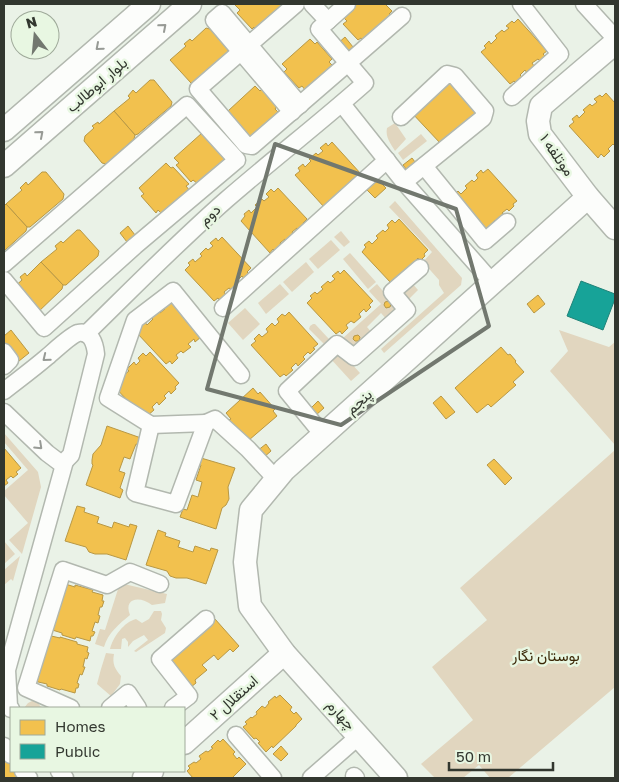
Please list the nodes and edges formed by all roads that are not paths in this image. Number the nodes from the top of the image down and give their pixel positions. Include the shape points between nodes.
1 (149, 4) edge
2 (190, 4) edge
3 (296, 4) edge
4 (301, 4) edge
5 (312, 4) edge
6 (347, 4) edge
7 (522, 4) edge
8 (584, 4) edge
9 (402, 16) dead end
10 (325, 24) junction
11 (615, 38) edge
12 (615, 43) edge
13 (245, 49) junction
14 (348, 64) junction
15 (512, 97) dead end
16 (342, 104) junction
17 (296, 109) junction
18 (401, 117) dead end
19 (4, 130) edge
20 (387, 160) junction
21 (4, 166) edge
22 (424, 166) junction
23 (404, 182) junction
24 (588, 197) junction
25 (507, 222) dead end
26 (615, 228) edge
27 (135, 246) junction
28 (4, 264) edge
29 (156, 265) junction
30 (420, 268) dead end
31 (4, 280) edge
32 (492, 282) junction
33 (222, 308) dead end
34 (86, 334) junction
35 (4, 352) edge
36 (4, 366) edge
37 (241, 375) dead end
38 (4, 391) edge
39 (4, 412) edge
40 (206, 423) junction
41 (150, 425) junction
42 (322, 435) junction
43 (65, 461) junction
44 (276, 480) junction
45 (160, 584) dead end
46 (206, 619) dead end
47 (284, 652) junction
48 (69, 707) edge
49 (111, 707) edge
50 (137, 707) edge
51 (175, 707) edge
52 (10, 708) edge
53 (236, 736) dead end
54 (360, 736) junction
55 (185, 741) edge
56 (272, 778) edge
57 (311, 778) edge
58 (396, 778) edge

1 -> 19 street, بلوار ابوطالب
21 -> 2 street, بلوار ابوطالب
3 - 13 street
4 - 10 street
5 - 10 street
6 - 10 street
7 - 15 street via 560,54
8 - 11 street
9 - 14 street
10 - 14 street via 319,30
12 - 24 street, موتلفه ۱ via 541,106 538,121 540,134
13 - 17 street
13 - 17 street via 198,89 246,145 252,146
14 - 16 street, دوم via 365,82
14 - 17 street
16 - 20 street
16 - 29 street, دوم via 225,201
18 - 22 street via 447,74 455,76 485,111 483,118
20 - 23 street
20 - 33 street
22 - 23 street
22 - 25 street via 485,241
23 - 32 street
24 - 26 street, موتلفه ۱
24 - 32 street, پنجم
27 - 28 street via 237,160 187,105
27 - 29 street
27 - 31 street via 44,328
29 - 34 street, دوم
30 - 42 street via 392,292 407,310 354,357 337,344 287,391
32 - 42 street, پنجم
34 -> 38 street via 78,334 65,342
34 - 43 street via 92,338 96,354 71,455
35 - 36 street via 10,360
37 - 41 street via 173,292 135,320 108,398
39 -> 43 street via 47,453 59,462
40 - 41 street
40 - 41 street via 176,504 135,493
40 - 44 street via 215,419
42 - 44 street, پنجم
43 - 52 street via 7,670
44 - 47 street, پنجم via 252,510 245,562 250,606
45 - 48 street via 130,572 107,585 63,570 26,688
46 - 51 street via 160,659 189,696
47 - 54 street, چهارم
47 - 55 street, استقلال ۲
49 - 50 street via 128,693
53 - 56 street
54 - 57 street
54 - 58 street, چهارم

